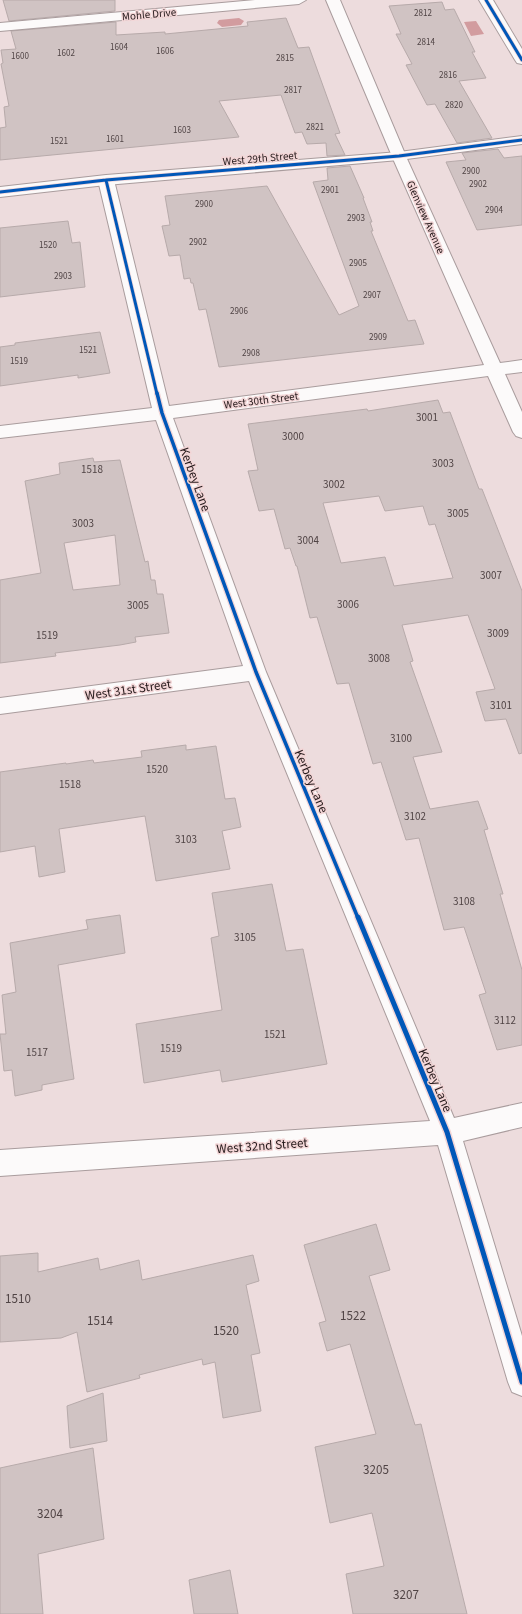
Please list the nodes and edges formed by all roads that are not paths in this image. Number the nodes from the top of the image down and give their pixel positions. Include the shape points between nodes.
1 (299, 0) edge
2 (333, 0) edge
3 (486, 0) edge
4 (0, 28) edge
5 (522, 60) edge
6 (522, 140) edge
7 (399, 156) junction
8 (106, 180) junction
9 (0, 192) edge
10 (522, 366) edge
11 (495, 370) junction
12 (162, 413) junction
13 (0, 432) edge
14 (522, 432) edge
15 (256, 672) junction
16 (0, 706) edge
17 (522, 1116) edge
18 (447, 1132) junction
19 (0, 1163) edge
20 (522, 1382) edge

1 - 4 street, Mohle Drive
2 - 7 street, Glenview Avenue
3 - 5 street
6 - 7 street, West 29th Street
7 - 8 street, West 29th Street
7 - 11 street, Glenview Avenue
8 - 9 street, West 29th Street
8 - 12 street, Kerbey Lane
10 - 11 street, West 30th Street
11 - 12 street, West 30th Street
11 - 14 street, Glenview Avenue
12 - 13 street, West 30th Street
12 - 15 street, Kerbey Lane
15 - 16 street, West 31st Street
15 - 18 street, Kerbey Lane
17 - 18 street, West 32nd Street
18 - 19 street, West 32nd Street
18 - 20 street, Kerbey Lane

